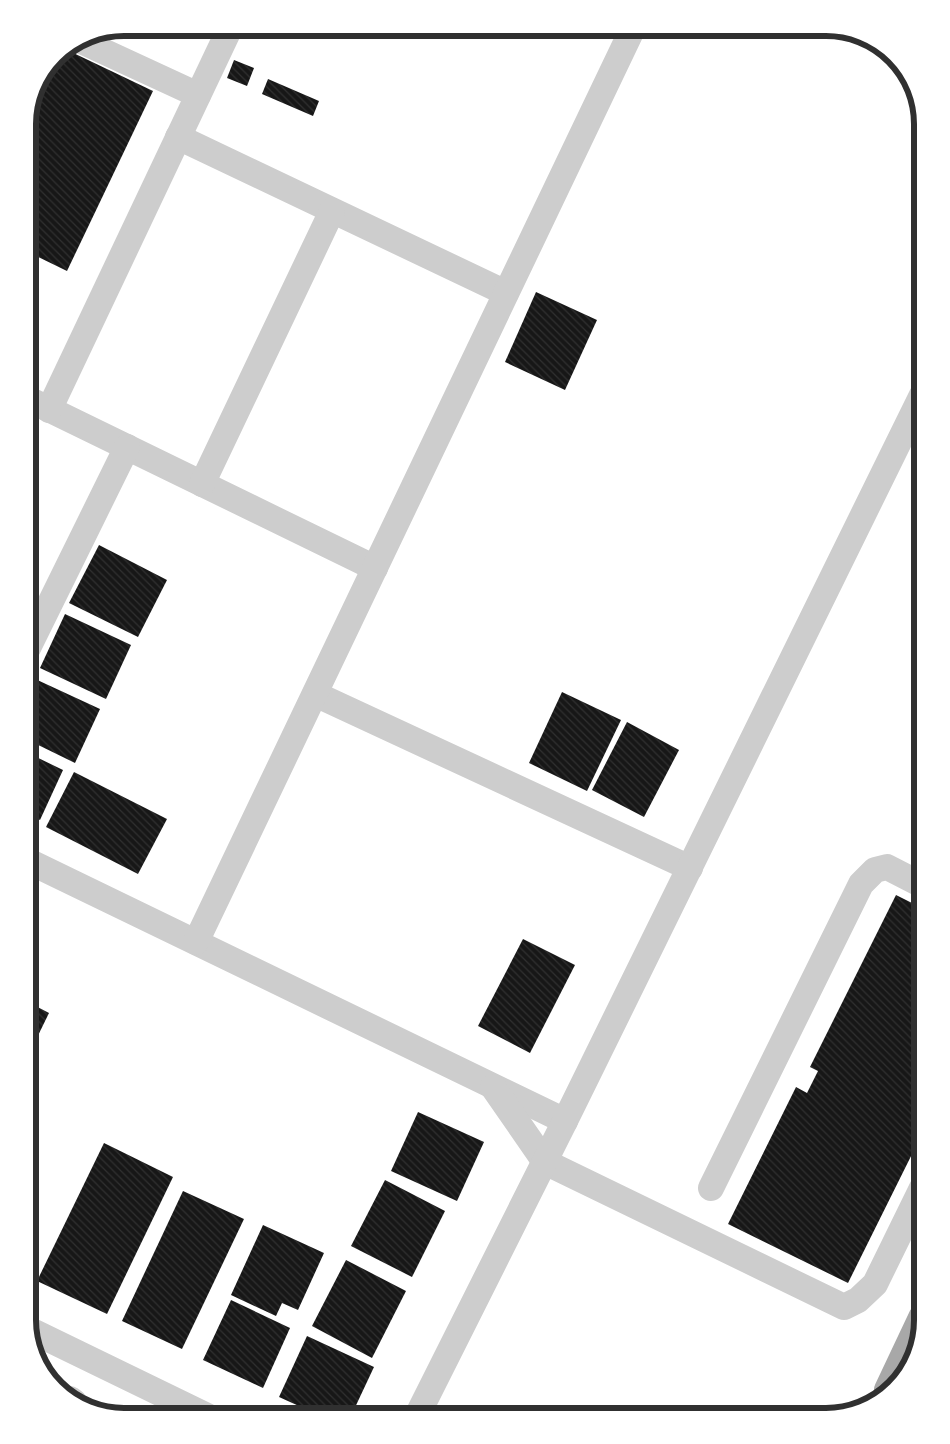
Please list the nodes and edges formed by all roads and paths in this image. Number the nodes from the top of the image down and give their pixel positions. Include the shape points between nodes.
1 (226, 36) edge
2 (629, 36) edge
3 (88, 44) edge
4 (198, 95) junction
5 (178, 137) junction
6 (332, 210) junction
7 (506, 293) junction
8 (38, 404) edge
9 (914, 411) edge
10 (127, 447) junction
11 (202, 484) junction
12 (375, 568) junction
13 (36, 632) edge
14 (315, 694) junction
15 (36, 865) edge
16 (690, 868) junction
17 (914, 881) edge
18 (196, 942) junction
19 (492, 1086) junction
20 (565, 1121) junction
21 (545, 1162) junction
22 (711, 1188) dead end
23 (914, 1204) edge
24 (37, 1334) edge
25 (911, 1340) edge
26 (896, 1373) edge
27 (191, 1408) edge
28 (421, 1408) edge

1 - 4 street
2 - 7 street
3 - 4 street
4 - 5 street
5 - 6 street
5 - 8 street
6 - 7 street
6 - 11 street
7 - 12 street
8 - 10 street
9 - 16 street
10 - 11 street
10 - 13 street
11 - 12 street
12 - 14 street
14 - 16 street
14 - 18 street
15 - 18 street
16 - 20 street
17 - 22 street via 887,868 875,870 861,884
18 - 19 street
19 - 20 street
19 - 21 street
20 - 21 street
21 - 23 street via 844,1307 858,1300 875,1284
21 - 28 street
24 - 27 street
25 - 26 main road

